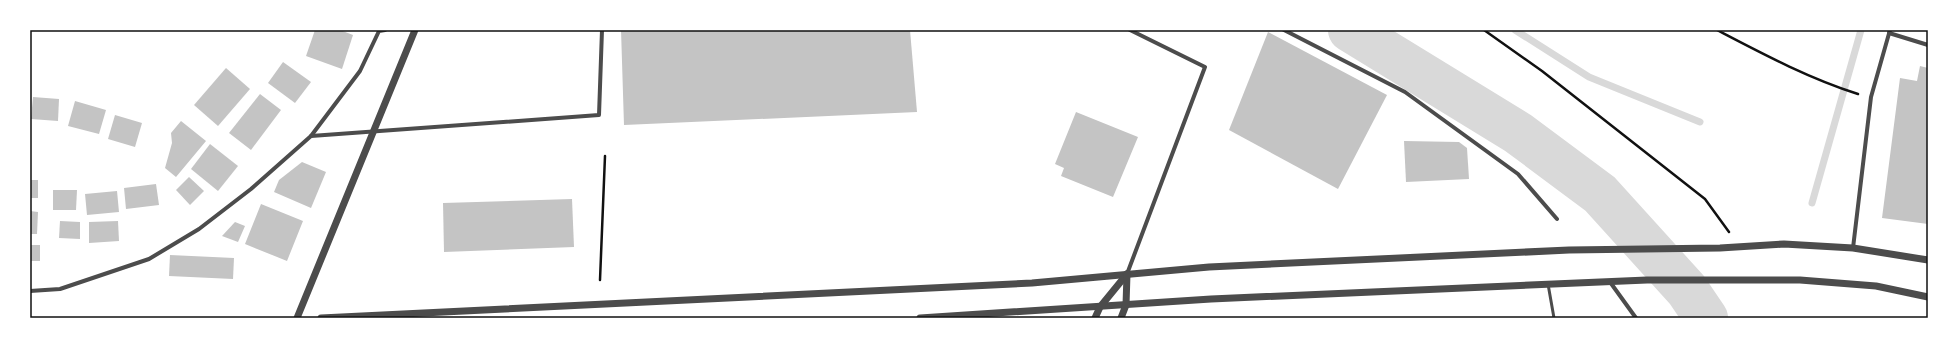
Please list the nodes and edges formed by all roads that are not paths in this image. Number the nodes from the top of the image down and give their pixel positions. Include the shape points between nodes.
1 (385, 30) edge
2 (415, 30) edge
3 (602, 30) edge
4 (1130, 30) edge
5 (1284, 30) edge
6 (1889, 32) edge
7 (1928, 45) edge
8 (373, 133) junction
9 (311, 136) junction
10 (1557, 219) dead end
11 (1853, 248) junction
12 (1928, 260) edge
13 (1127, 274) junction
14 (1610, 282) junction
15 (1548, 284) junction
16 (30, 291) edge
17 (1928, 297) edge
18 (1126, 305) junction
19 (1100, 307) junction
20 (297, 318) edge
21 (321, 318) edge
22 (920, 318) edge
23 (1096, 318) edge
24 (1121, 318) edge
25 (1554, 318) edge
26 (1636, 318) edge

1 - 9 street via 379,31 360,71
2 - 8 street
3 - 8 street via 599,115
4 - 13 street via 1205,67
5 - 10 street via 1405,92 1518,174
6 - 7 street
6 - 11 street via 1871,98
8 - 9 street
8 - 20 street
9 - 16 street via 199,229 149,259 60,289
11 - 12 street
11 - 13 street via 1784,244 1720,248 1619,249 1209,267
13 - 18 street
13 - 19 street
13 - 21 street via 1032,283
14 - 15 street
14 - 17 street via 1800,280 1876,286
14 - 26 street
15 - 18 street
15 - 25 lane
18 - 19 street
18 - 24 street
19 - 22 street
19 - 23 street

